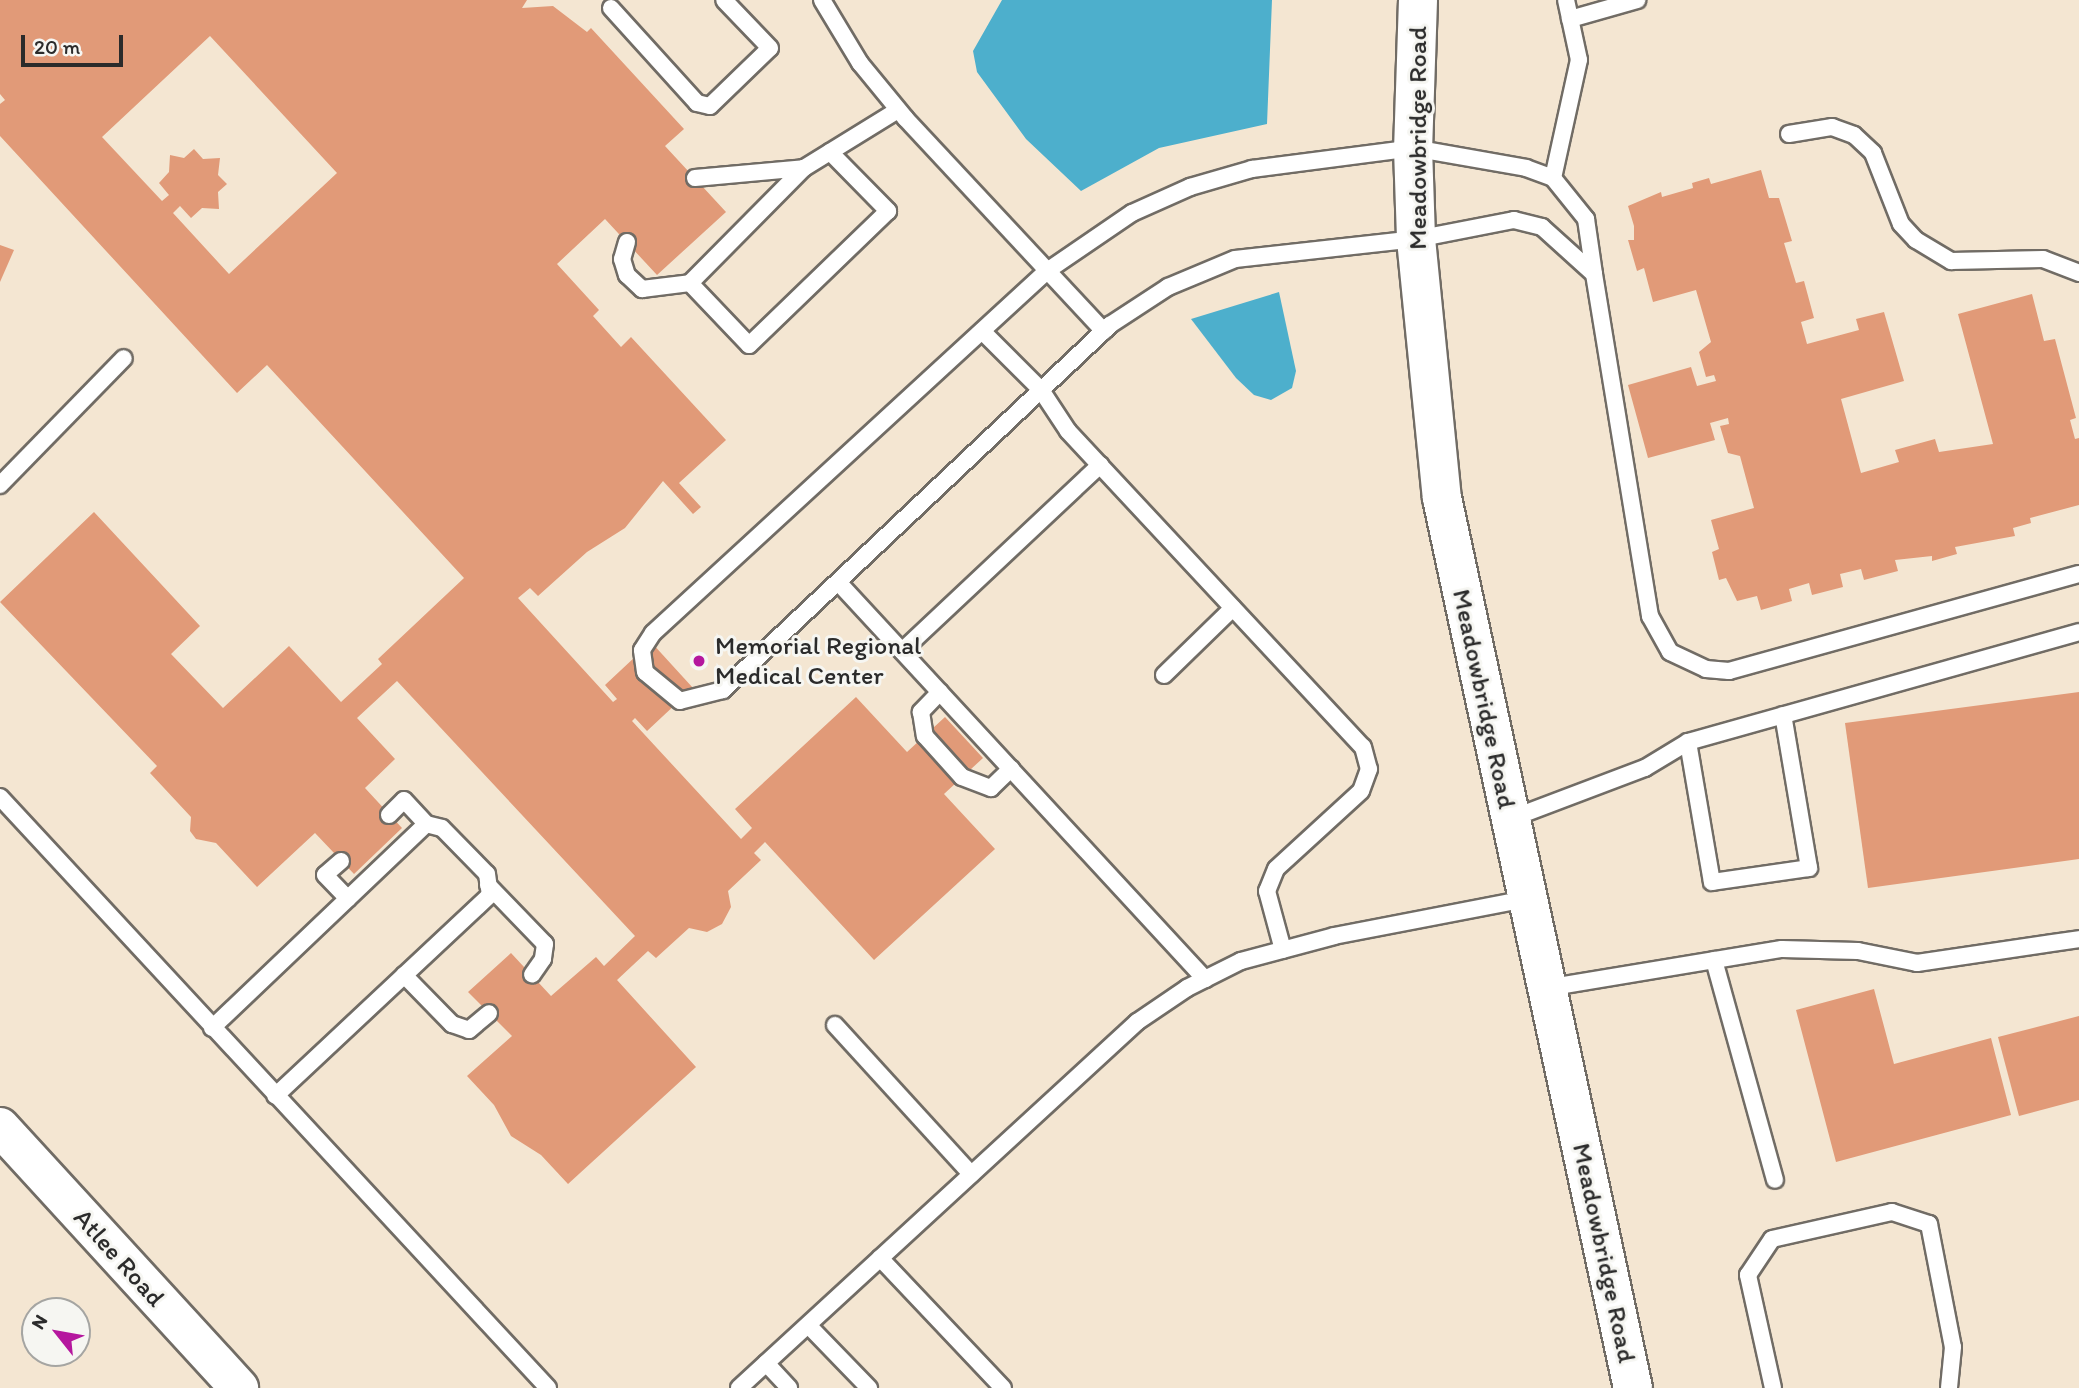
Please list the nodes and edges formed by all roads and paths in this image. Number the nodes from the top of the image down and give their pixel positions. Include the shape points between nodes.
1 (724, 0) edge
2 (822, 0) edge
3 (1418, 0) edge
4 (1566, 0) edge
5 (1637, 0) edge
6 (611, 8) dead end
7 (1570, 19) junction
8 (898, 110) junction
9 (1789, 134) dead end
10 (1413, 148) junction
11 (830, 152) junction
12 (804, 168) junction
13 (695, 178) dead end
14 (1553, 178) junction
15 (1416, 240) junction
16 (627, 242) dead end
17 (1047, 271) junction
18 (2079, 273) edge
19 (1594, 274) junction
20 (690, 283) junction
21 (982, 331) junction
22 (1104, 331) junction
23 (124, 358) dead end
24 (1041, 390) junction
25 (1100, 465) junction
26 (0, 485) edge
27 (2079, 574) edge
28 (838, 582) junction
29 (1233, 608) junction
30 (2079, 632) edge
31 (902, 651) junction
32 (1164, 675) dead end
33 (940, 692) junction
34 (1783, 715) junction
35 (1688, 742) junction
36 (1011, 769) junction
37 (0, 797) edge
38 (389, 815) dead end
39 (1510, 819) junction
40 (426, 824) junction
41 (341, 861) dead end
42 (488, 885) junction
43 (348, 899) junction
44 (1526, 899) junction
45 (2079, 939) edge
46 (1283, 950) junction
47 (1714, 960) junction
48 (404, 975) junction
49 (532, 975) dead end
50 (1205, 979) junction
51 (1546, 988) junction
52 (489, 1013) dead end
53 (835, 1025) dead end
54 (212, 1028) junction
55 (275, 1096) junction
56 (0, 1127) edge
57 (971, 1174) junction
58 (1775, 1180) dead end
59 (880, 1258) junction
60 (807, 1325) junction
61 (766, 1363) junction
62 (239, 1388) edge
63 (548, 1388) edge
64 (739, 1388) edge
65 (789, 1388) edge
66 (869, 1388) edge
67 (1003, 1388) edge
68 (1633, 1388) edge
69 (1773, 1388) edge
70 (1949, 1388) edge

1 - 6 lane via 770,48 710,106 697,103
2 - 8 lane via 860,63
3 - 10 main road, Meadowbridge Road
4 - 7 lane
5 - 7 lane
7 - 14 lane via 1579,60
8 - 11 lane
8 - 17 lane
9 - 18 lane via 1832,127 1854,135 1873,153 1901,224 1942,257 1951,261 2043,259
10 - 14 lane via 1526,168
10 - 15 main road, Meadowbridge Road
10 - 17 lane via 1252,169 1190,187 1132,214
11 - 12 lane
11 - 20 lane via 888,211 749,345
12 - 13 lane
12 - 20 lane
14 - 19 lane via 1586,219
15 - 19 lane via 1514,220 1542,227
15 - 22 lane via 1235,259 1168,287
15 - 39 main road, Meadowbridge Road via 1442,498
16 - 20 lane via 622,260 626,275 642,289
17 - 21 lane
17 - 22 lane
19 - 27 lane via 1650,616 1670,652 1706,670 1729,671
21 - 24 lane
21 - 28 lane via 653,633 642,650 645,672 680,701 723,690
22 - 24 lane
23 - 26 lane
24 - 25 lane via 1068,431
24 - 28 lane
25 - 29 lane
25 - 31 lane
28 - 31 lane
29 - 32 lane
29 - 46 lane via 1363,747 1369,769 1361,791 1276,869 1267,891
30 - 34 lane
31 - 33 lane
33 - 36 lane
33 - 36 lane via 921,712 925,736 962,777 991,788
34 - 35 lane
34 - 35 lane via 1809,868 1712,882
35 - 39 lane via 1644,768
36 - 50 lane
37 - 54 lane
38 - 40 lane via 404,800
39 - 44 main road, Meadowbridge Road
40 - 42 lane via 442,828 486,874
40 - 43 lane
41 - 43 lane via 325,875
42 - 48 lane via 490,895
42 - 49 lane via 545,944 543,959
43 - 54 lane
44 - 46 lane
44 - 51 main road, Meadowbridge Road
45 - 47 lane via 1916,963 1833,950 1782,949
46 - 50 lane via 1241,961
47 - 51 lane
47 - 58 lane
48 - 52 lane via 452,1024 469,1030
48 - 55 lane
50 - 57 lane via 1137,1022
51 - 68 main road, Meadowbridge Road
53 - 57 lane
54 - 55 lane
55 - 63 lane
56 - 62 main road, Atlee Road
57 - 59 lane
59 - 60 lane
59 - 67 lane
60 - 61 lane
60 - 66 lane
61 - 64 lane
61 - 65 lane
69 - 70 lane via 1748,1275 1772,1239 1892,1212 1929,1224 1953,1347

